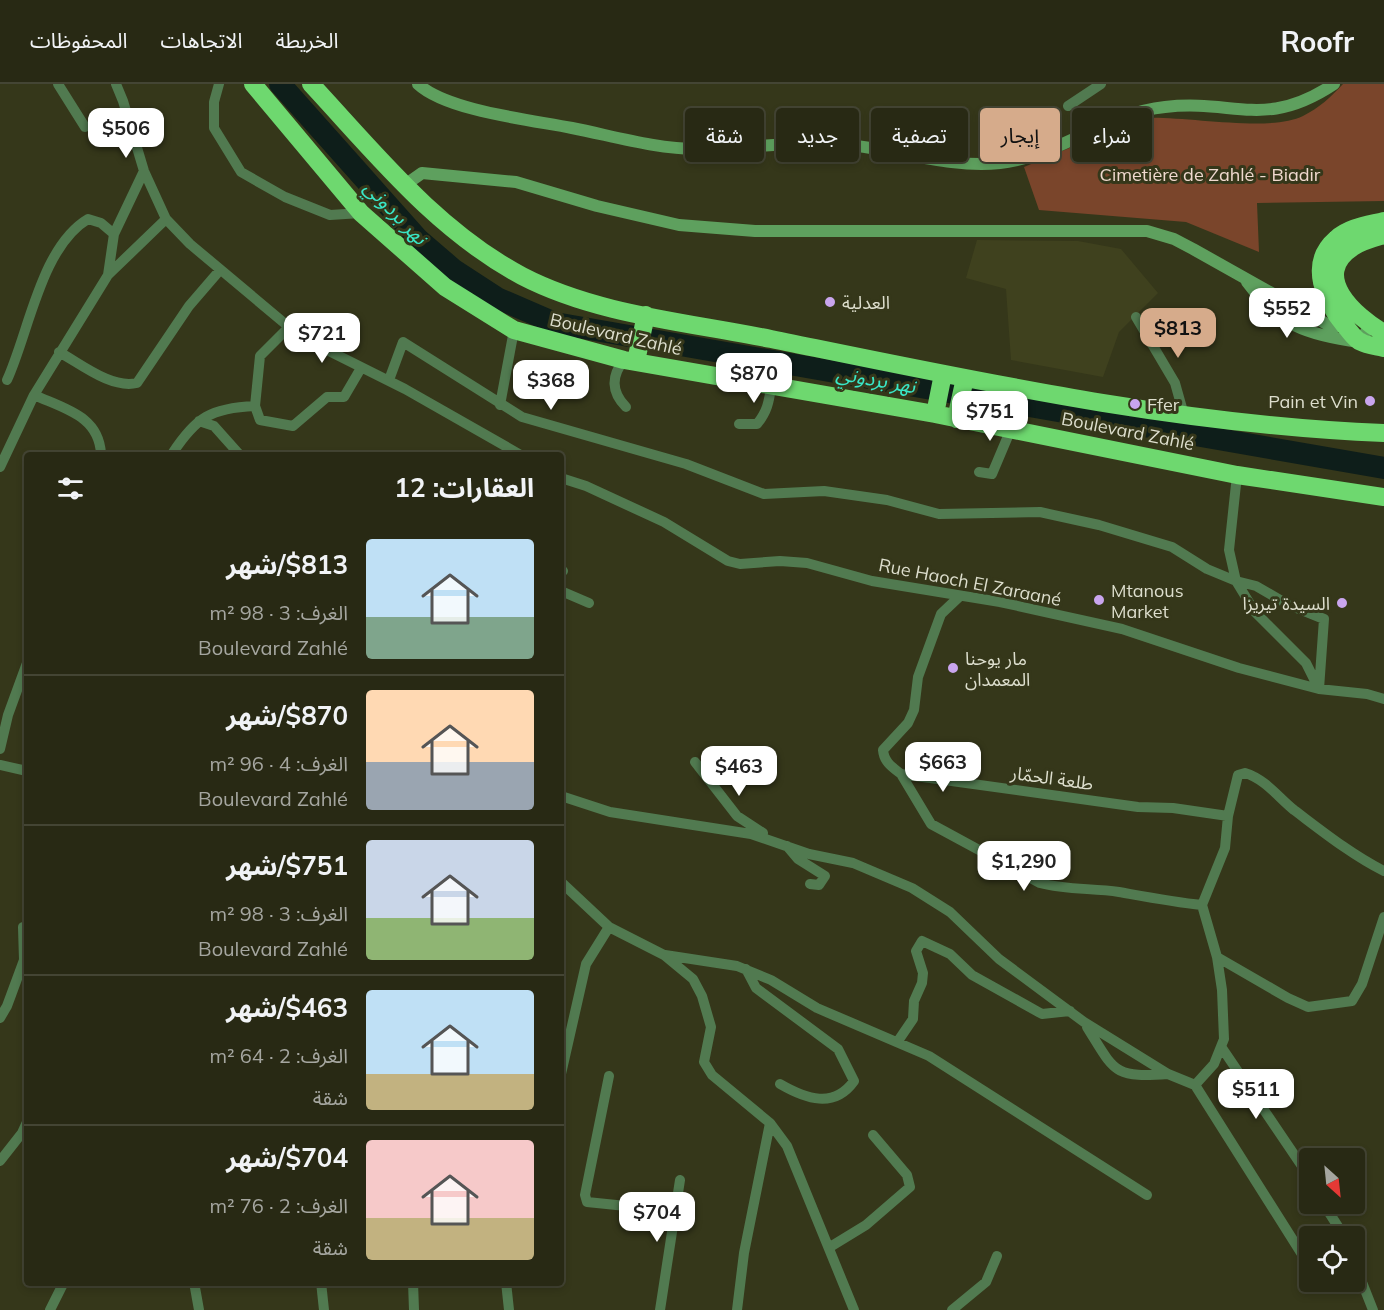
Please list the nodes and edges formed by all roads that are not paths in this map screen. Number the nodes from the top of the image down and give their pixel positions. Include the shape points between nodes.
1 (58, 84) edge
2 (116, 84) edge
3 (219, 84) edge
4 (253, 84) edge
5 (311, 84) edge
6 (418, 84) edge
7 (1101, 84) edge
8 (1334, 84) edge
9 (1068, 106) dead end
10 (85, 127) dead end
11 (144, 171) junction
12 (405, 185) junction
13 (361, 213) junction
14 (166, 219) junction
15 (1384, 221) edge
16 (114, 234) junction
17 (1384, 235) edge
18 (220, 270) junction
19 (108, 274) junction
20 (1246, 280) junction
21 (1326, 298) junction
22 (1305, 312) junction
23 (646, 315) junction
24 (1136, 317) dead end
25 (1365, 326) edge
26 (289, 327) junction
27 (514, 330) junction
28 (1360, 342) junction
29 (1384, 348) edge
30 (58, 352) junction
31 (630, 361) junction
32 (361, 368) junction
33 (7, 380) dead end
34 (389, 381) junction
35 (771, 387) junction
36 (940, 393) junction
37 (34, 395) junction
38 (961, 397) junction
39 (500, 405) junction
40 (255, 406) junction
41 (626, 407) dead end
42 (1184, 416) junction
43 (200, 421) junction
44 (739, 424) dead end
45 (1011, 429) junction
46 (1384, 433) edge
47 (100, 452) edge
48 (173, 452) edge
49 (237, 452) edge
50 (515, 452) edge
51 (0, 467) edge
52 (979, 472) dead end
53 (1237, 475) junction
54 (564, 479) edge
55 (1384, 497) edge
56 (1236, 581) junction
57 (564, 592) edge
58 (960, 596) junction
59 (589, 603) dead end
60 (24, 672) edge
61 (1319, 689) junction
62 (1384, 699) edge
63 (1, 742) edge
64 (696, 762) dead end
65 (0, 765) edge
66 (24, 770) edge
67 (901, 774) junction
68 (564, 797) edge
69 (1228, 816) junction
70 (768, 840) junction
71 (787, 846) junction
72 (1384, 871) edge
73 (810, 884) dead end
74 (564, 885) edge
75 (1202, 905) junction
76 (1384, 917) edge
77 (23, 927) dead end
78 (609, 927) junction
79 (664, 955) junction
80 (1217, 957) junction
81 (745, 969) junction
82 (1070, 1011) junction
83 (0, 1018) edge
84 (1084, 1022) junction
85 (898, 1041) junction
86 (1222, 1048) junction
87 (564, 1061) edge
88 (1168, 1074) junction
89 (609, 1076) dead end
90 (780, 1084) dead end
91 (1195, 1085) junction
92 (770, 1123) junction
93 (24, 1134) edge
94 (873, 1135) dead end
95 (0, 1161) edge
96 (1299, 1161) edge
97 (680, 1180) dead end
98 (1148, 1195) dead end
99 (675, 1211) junction
100 (830, 1247) junction
101 (1299, 1250) edge
102 (997, 1256) dead end
103 (62, 1286) edge
104 (195, 1286) edge
105 (321, 1286) edge
106 (413, 1286) edge
107 (506, 1286) edge
108 (1365, 1291) edge
109 (50, 1310) edge
110 (199, 1310) edge
111 (324, 1310) edge
112 (414, 1310) edge
113 (509, 1310) edge
114 (660, 1310) edge
115 (737, 1310) edge
116 (854, 1310) edge
117 (952, 1310) edge
118 (1372, 1310) edge

1 - 10 street
2 - 11 street
3 - 13 street via 214,128 241,172 285,197 330,214
4 - 13 highway, Boulevard Zahlé
5 - 12 highway, Boulevard Zahlé
6 - 8 street via 457,104 660,146 698,149 837,144 998,164 1036,155 1143,111 1184,106 1279,110
7 - 9 street
11 - 14 street
11 - 16 street
12 - 20 street via 422,173 516,182 679,225 755,231 1147,231 1174,239
12 - 23 highway, Boulevard Zahlé via 449,229 523,276 560,293
13 - 27 highway, Boulevard Zahlé via 445,287
14 - 18 street
14 - 19 street
15 - 21 highway via 1347,231 1329,247 1321,268
16 - 19 street
16 - 33 street via 101,223 88,219 78,225 49,264
17 - 25 highway via 1352,247 1335,275 1341,294
18 - 26 street
18 - 30 street via 189,306 137,383 125,386 107,379
19 - 30 street
20 - 22 street
20 - 28 street via 1264,305 1292,324 1334,340
21 - 22 highway via 1312,311
21 - 25 highway
22 - 25 street via 1332,327
23 - 31 highway
23 - 36 highway, Boulevard Zahlé
24 - 42 street via 1175,382
25 - 28 highway
26 - 32 street
26 - 40 street via 260,356
27 - 31 highway, Boulevard Zahlé
27 - 39 street
28 - 29 highway
30 - 37 street
31 - 35 highway, Boulevard Zahlé
31 - 41 street via 616,370 613,381
32 - 34 street
32 - 40 street via 344,397 327,397 293,426 260,420
34 - 39 street via 404,342
34 - 50 street
35 - 36 highway, Boulevard Zahlé
35 - 44 street via 768,410 757,424
36 - 38 highway, Boulevard Zahlé
36 - 38 highway, Boulevard Zahlé
37 - 47 street via 89,422 99,436
37 - 51 street
38 - 42 highway, Boulevard Zahlé
38 - 45 highway, Boulevard Zahlé
39 - 56 street via 522,417 686,464 764,494 824,491 887,500 939,514 1045,513 1144,537 1172,547 1207,569
40 - 43 street via 224,408
42 - 46 highway, Boulevard Zahlé
43 - 48 street
43 - 49 street via 214,426
45 - 52 street via 992,474
45 - 53 highway, Boulevard Zahlé
53 - 55 highway, Boulevard Zahlé
53 - 56 street via 1229,550
54 - 58 street, Rue Haoch El Zaraané via 664,522 728,561 807,563 872,581
56 - 61 street via 1255,612 1306,663
56 - 61 street via 1256,586 1324,619
57 - 59 street
58 - 61 street, Rue Haoch El Zaraané via 1122,629 1239,668
58 - 67 street via 941,614 918,677 914,710 908,723 883,750 884,757
60 - 63 street
61 - 62 street, Rue Haoch El Zaraané
64 - 70 street via 725,803
65 - 66 street
67 - 69 street, طلعة الحمّار
67 - 75 street via 931,824 1040,884
68 - 70 street via 610,812
69 - 72 street via 1238,776 1241,772 1250,774 1358,857
69 - 75 street via 1226,848
70 - 71 street
71 - 73 street via 798,860 825,876 819,885
71 - 82 street via 854,863 934,900 999,959
74 - 78 street
75 - 80 street
76 - 80 street via 1362,984 1352,1001 1308,1007
77 - 83 street via 24,960
78 - 79 street
78 - 87 street via 586,964
79 - 81 street
79 - 92 street via 693,979 702,996 711,1027 704,1062 712,1075
80 - 86 street via 1224,1027
81 - 85 street via 817,1008
81 - 90 street via 756,988 838,1049 854,1081 845,1093 827,1099 810,1097
82 - 84 street
82 - 85 street via 1042,1014 972,975 950,954 922,941 916,951 922,983 914,1000 913,1019
84 - 88 street
84 - 88 street via 1110,1064 1121,1074
85 - 98 street via 929,1056
86 - 91 street
86 - 96 street
88 - 91 street
89 - 99 street via 585,1195 587,1202
91 - 101 street
92 - 100 street via 786,1146
92 - 115 street via 744,1253
93 - 95 street
94 - 100 street via 907,1175 910,1187 866,1225
97 - 99 street
99 - 114 street
100 - 116 street
102 - 117 street via 986,1282
103 - 109 street
104 - 110 street
105 - 111 street
106 - 112 street
107 - 113 street
108 - 118 street

